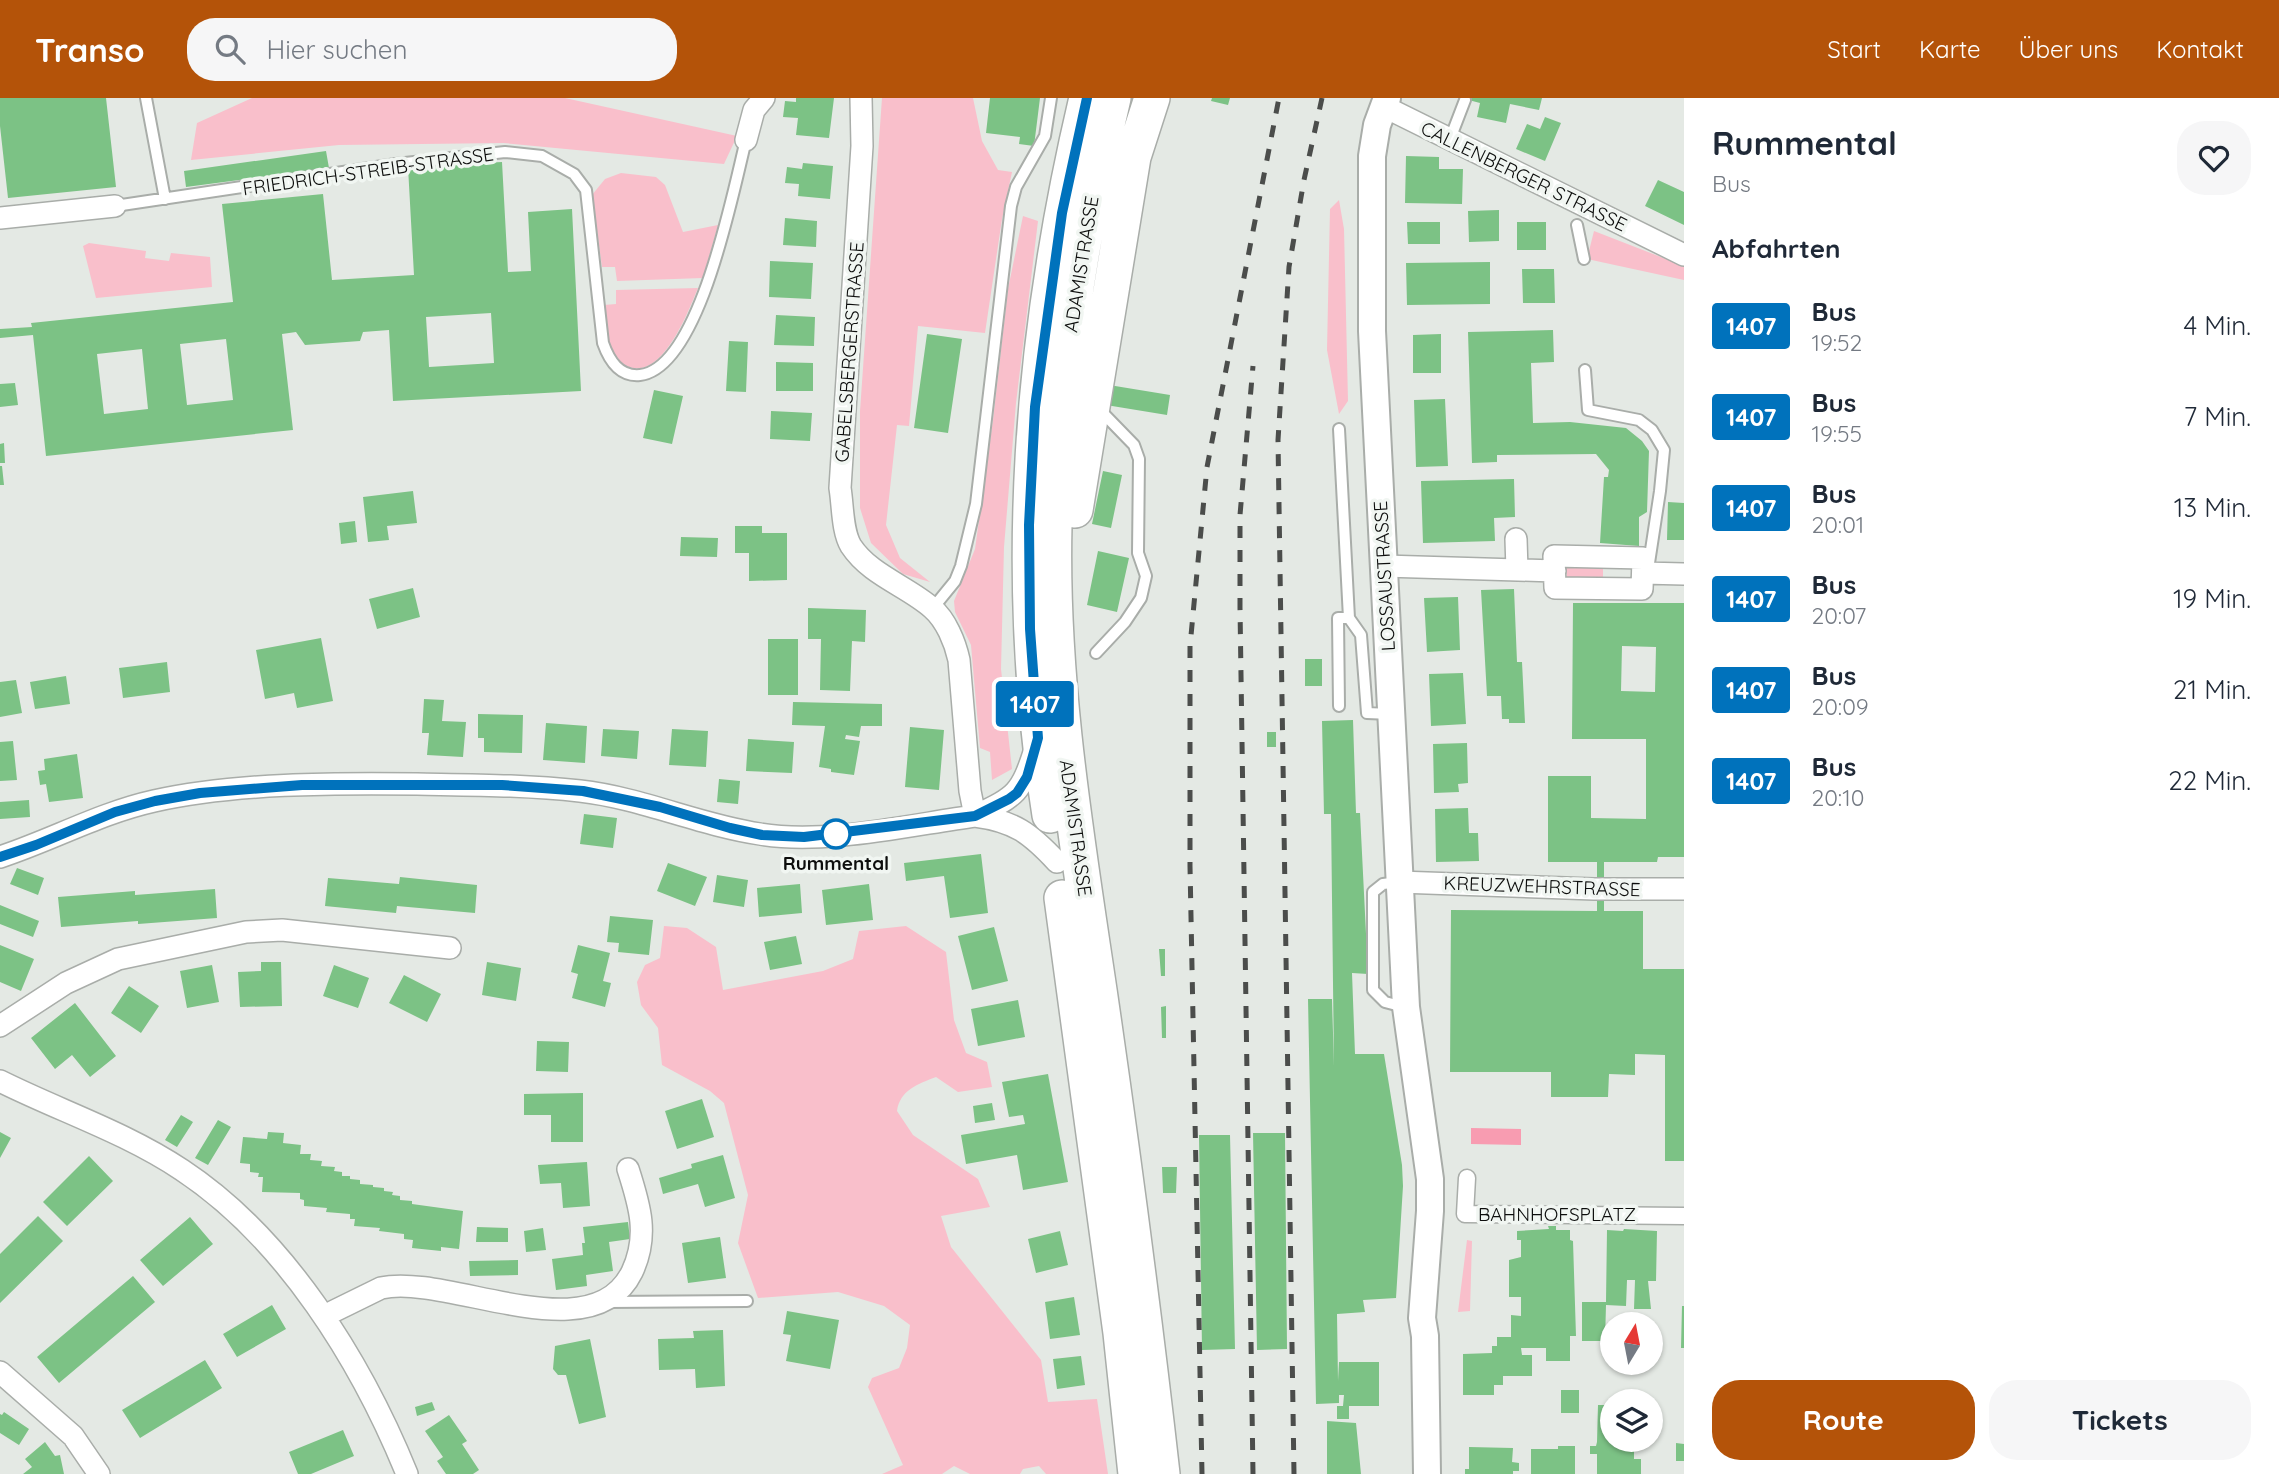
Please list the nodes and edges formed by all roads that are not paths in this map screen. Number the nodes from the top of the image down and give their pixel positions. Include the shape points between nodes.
1 (146, 98) edge
2 (764, 98) edge
3 (861, 98) edge
4 (1051, 98) edge
5 (1087, 98) edge
6 (1113, 98) edge
7 (1152, 98) edge
8 (1465, 100) dead end
9 (1378, 101) edge
10 (1450, 139) junction
11 (746, 140) joint
12 (165, 199) junction
13 (115, 206) joint
14 (0, 218) edge
15 (1577, 225) dead end
16 (1684, 255) edge
17 (1584, 259) dead end
18 (1585, 370) dead end
19 (1092, 397) junction
20 (1339, 429) dead end
21 (1121, 432) junction
22 (1094, 443) junction
23 (1516, 539) dead end
24 (1610, 557) junction
25 (1384, 566) junction
26 (1517, 570) junction
27 (1555, 571) junction
28 (1645, 573) junction
29 (1684, 574) edge
30 (1609, 589) junction
31 (933, 608) junction
32 (1349, 618) junction
33 (1056, 631) junction
34 (1096, 653) dead end
35 (1339, 706) dead end
36 (1391, 715) junction
37 (1038, 738) junction
38 (975, 816) junction
39 (0, 857) edge
40 (1057, 862) junction
41 (1399, 882) junction
42 (1684, 889) edge
43 (450, 948) dead end
44 (0, 1026) edge
45 (0, 1081) edge
46 (628, 1169) dead end
47 (1467, 1178) dead end
48 (1684, 1216) edge
49 (747, 1301) dead end
50 (601, 1302) junction
51 (324, 1316) junction
52 (0, 1372) edge
53 (99, 1474) edge
54 (407, 1474) edge
55 (1136, 1474) edge
56 (1162, 1474) edge
57 (1427, 1474) edge

1 - 12 lane
2 - 11 street via 754,110
3 - 31 street, GABELSBERGERSTRASSE via 862,146 840,488 852,546 867,563
4 - 31 lane via 1045,136 1016,187 1011,206 966,553 955,582
5 - 37 highway, ADAMISTRASSE via 1062,213 1035,407 1029,525
6 - 33 highway, ADAMISTRASSE via 1074,293 1061,408 1054,527
7 - 19 highway via 1133,157
8 - 10 lane
9 - 10 street, CALLENBERGER STRASSE
9 - 25 street, LOSSAUSTRASSE via 1370,195
10 - 16 street, CALLENBERGER STRASSE
11 - 12 lane, FRIEDRICH-STREIB-STRASSE via 708,282 692,323 674,353 642,374 621,371 603,343 586,190 574,174 542,156 505,152 396,164
12 - 13 lane, FRIEDRICH-STREIB-STRASSE
13 - 14 street, FRIEDRICH-STREIB-STRASSE
15 - 17 lane
18 - 28 lane via 1588,410 1639,420 1652,430 1664,450
19 - 21 lane
19 - 22 highway
20 - 32 lane
21 - 22 lane via 1111,432
21 - 34 lane via 1134,445 1139,459 1138,553 1146,576 1141,598
22 - 33 highway
23 - 26 street
24 - 27 street via 1554,556
24 - 28 street via 1643,558
24 - 30 street
25 - 26 street
25 - 36 street, LOSSAUSTRASSE
26 - 27 street
27 - 30 street via 1555,589
28 - 29 street
28 - 30 street via 1642,589
31 - 38 street via 952,638 959,660
32 - 35 lane via 1338,618
32 - 36 lane via 1361,635 1367,713
33 - 56 highway, ADAMISTRASSE via 1068,779
36 - 41 street, LOSSAUSTRASSE
37 - 38 street via 1027,777 1017,793
37 - 40 highway, ADAMISTRASSE
38 - 39 street via 804,837 762,835 583,791 502,785 302,785 155,801
38 - 40 street via 1017,826
40 - 55 highway, ADAMISTRASSE
41 - 42 street, KREUZWEHRSTRASSE
41 - 57 street, LOSSAUSTRASSE via 1406,1007 1413,1046 1430,1075 1449,1178 1447,1224 1426,1336
43 - 44 street via 282,930 246,932 118,959 66,983
45 - 51 street via 139,1144 181,1169 256,1233
46 - 50 street via 638,1198 643,1238 640,1256 626,1285
47 - 48 street, BAHNHOFSPLATZ via 1465,1214
49 - 50 lane
50 - 51 street via 573,1309 529,1309 411,1285 381,1288
51 - 54 street via 353,1361
52 - 53 street via 73,1436

